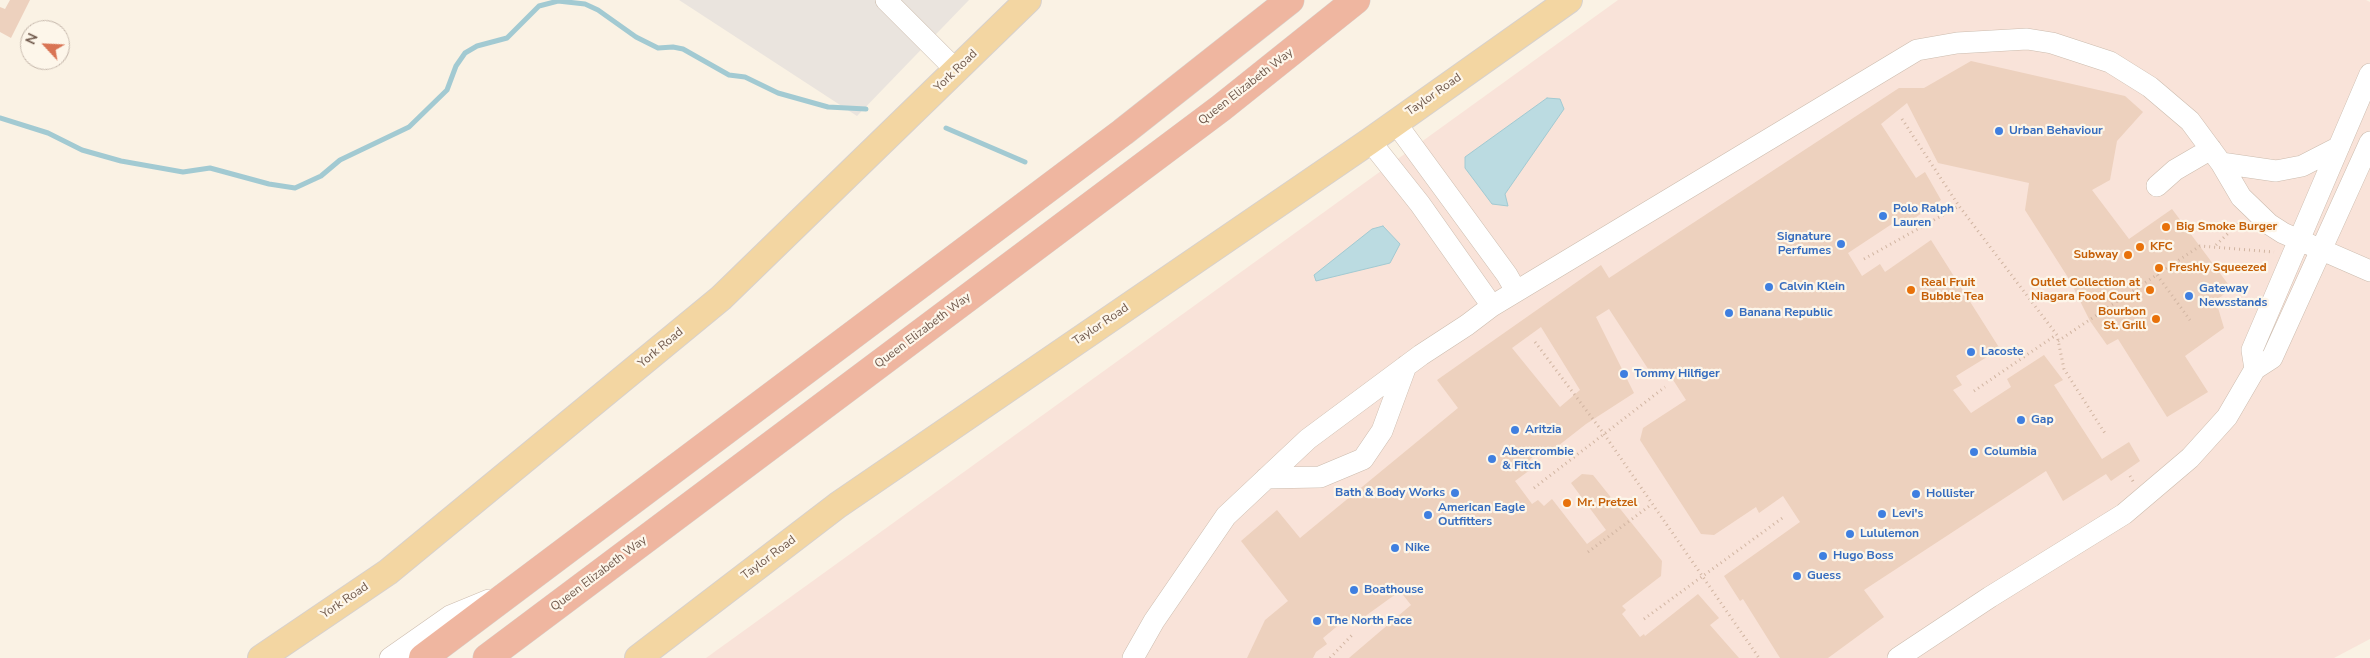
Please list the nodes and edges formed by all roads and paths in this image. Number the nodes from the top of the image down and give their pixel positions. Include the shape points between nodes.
1 (886, 0) edge
2 (1028, 0) edge
3 (1290, 0) edge
4 (1356, 0) edge
5 (1569, 0) edge
6 (957, 71) junction
7 (2370, 74) edge
8 (1902, 119) dead end
9 (1395, 122) junction
10 (1370, 141) junction
11 (2370, 142) edge
12 (2339, 147) junction
13 (2216, 156) junction
14 (2157, 186) dead end
15 (1960, 206) junction
16 (2253, 210) junction
17 (2299, 240) junction
18 (2216, 246) junction
19 (2322, 250) junction
20 (2275, 252) dead end
21 (1864, 259) dead end
22 (2370, 271) edge
23 (2157, 275) junction
24 (1516, 291) junction
25 (1492, 306) junction
26 (2190, 320) dead end
27 (2057, 335) junction
28 (2058, 341) junction
29 (1535, 342) dead end
30 (1406, 366) junction
31 (2255, 369) junction
32 (1665, 387) dead end
33 (1974, 391) dead end
34 (1604, 434) junction
35 (2106, 435) dead end
36 (1266, 478) junction
37 (1534, 488) dead end
38 (1652, 504) junction
39 (1785, 516) dead end
40 (1588, 552) dead end
41 (1702, 577) junction
42 (515, 589) junction
43 (1644, 619) dead end
44 (1353, 634) dead end
45 (1909, 655) edge
46 (261, 658) edge
47 (390, 658) edge
48 (423, 658) edge
49 (487, 658) edge
50 (638, 658) edge
51 (1133, 658) edge
52 (1330, 658) edge
53 (1759, 658) edge

1 - 6 street
2 - 6 main road, York Road
3 - 42 highway via 1115,138
4 - 49 highway, Queen Elizabeth Way via 1213,114
5 - 9 main road, Taylor Road
6 - 46 main road, York Road via 714,304 388,572
7 - 12 street
8 - 15 path
9 - 10 main road, Taylor Road
9 - 24 street
10 - 25 street via 1420,204
10 - 50 main road, Taylor Road via 838,505
11 - 19 street
12 - 13 street via 2302,166 2276,171
12 - 17 street
13 - 14 street via 2174,170
13 - 16 street via 2240,197
13 - 24 street via 2190,121 2150,86 2095,56 2027,39 1917,50
15 - 21 path
15 - 27 path
16 - 17 street via 2268,224
16 - 18 path
17 - 19 street
17 - 31 street via 2252,350
18 - 20 path
18 - 23 path via 2200,246
19 - 22 street
19 - 31 street via 2272,358
23 - 26 path
23 - 28 path
24 - 25 street
25 - 30 street
27 - 28 path
27 - 33 path
28 - 35 path via 2064,369
29 - 34 path
30 - 36 street via 1308,438
30 - 36 street via 1382,431 1363,459 1320,477
31 - 45 street via 2217,429 2190,458 2124,514 1990,597
32 - 34 path
34 - 37 path
34 - 38 path
36 - 51 street via 1226,516 1154,621
38 - 40 path
38 - 41 path
39 - 41 path
41 - 43 path
41 - 53 path
42 - 47 street via 450,616
42 - 48 highway
44 - 52 path

